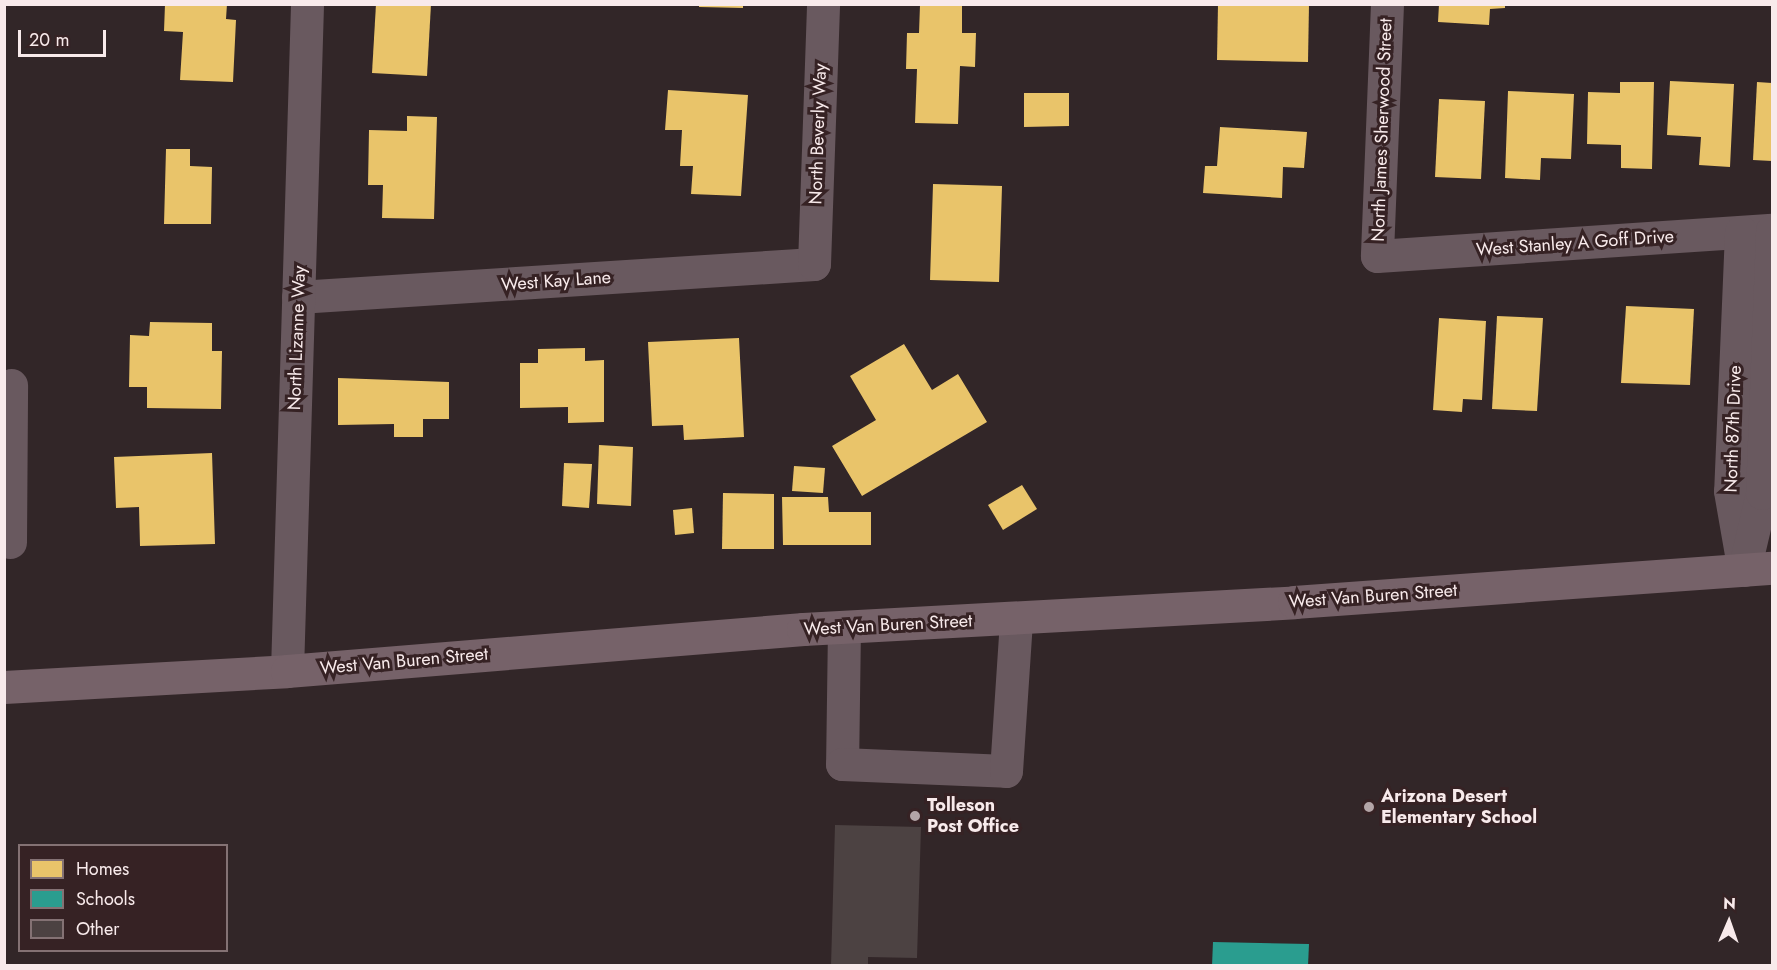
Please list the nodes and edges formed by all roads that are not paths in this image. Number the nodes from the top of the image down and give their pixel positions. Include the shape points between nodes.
1 (307, 4) edge
2 (823, 4) edge
3 (1387, 4) edge
4 (1762, 231) edge
5 (1377, 256) joint
6 (814, 264) joint
7 (298, 297) junction
8 (11, 385) dead end
9 (10, 542) dead end
10 (1758, 569) edge
11 (1016, 618) junction
12 (844, 627) junction
13 (287, 671) junction
14 (4, 687) edge

1 - 7 street, North Lizanne Way
2 - 6 street, North Beverly Way
3 - 5 street, North James Sherwood Street
4 - 5 street, West Stanley A Goff Drive
4 - 10 street, North 87th Drive via 1762,493
6 - 7 street, West Kay Lane
7 - 13 street, North Lizanne Way
8 - 9 street
10 - 11 main road, West Van Buren Street
11 - 12 main road, West Van Buren Street
11 - 12 street via 1006,771 842,764
12 - 13 main road, West Van Buren Street
13 - 14 main road, West Van Buren Street

